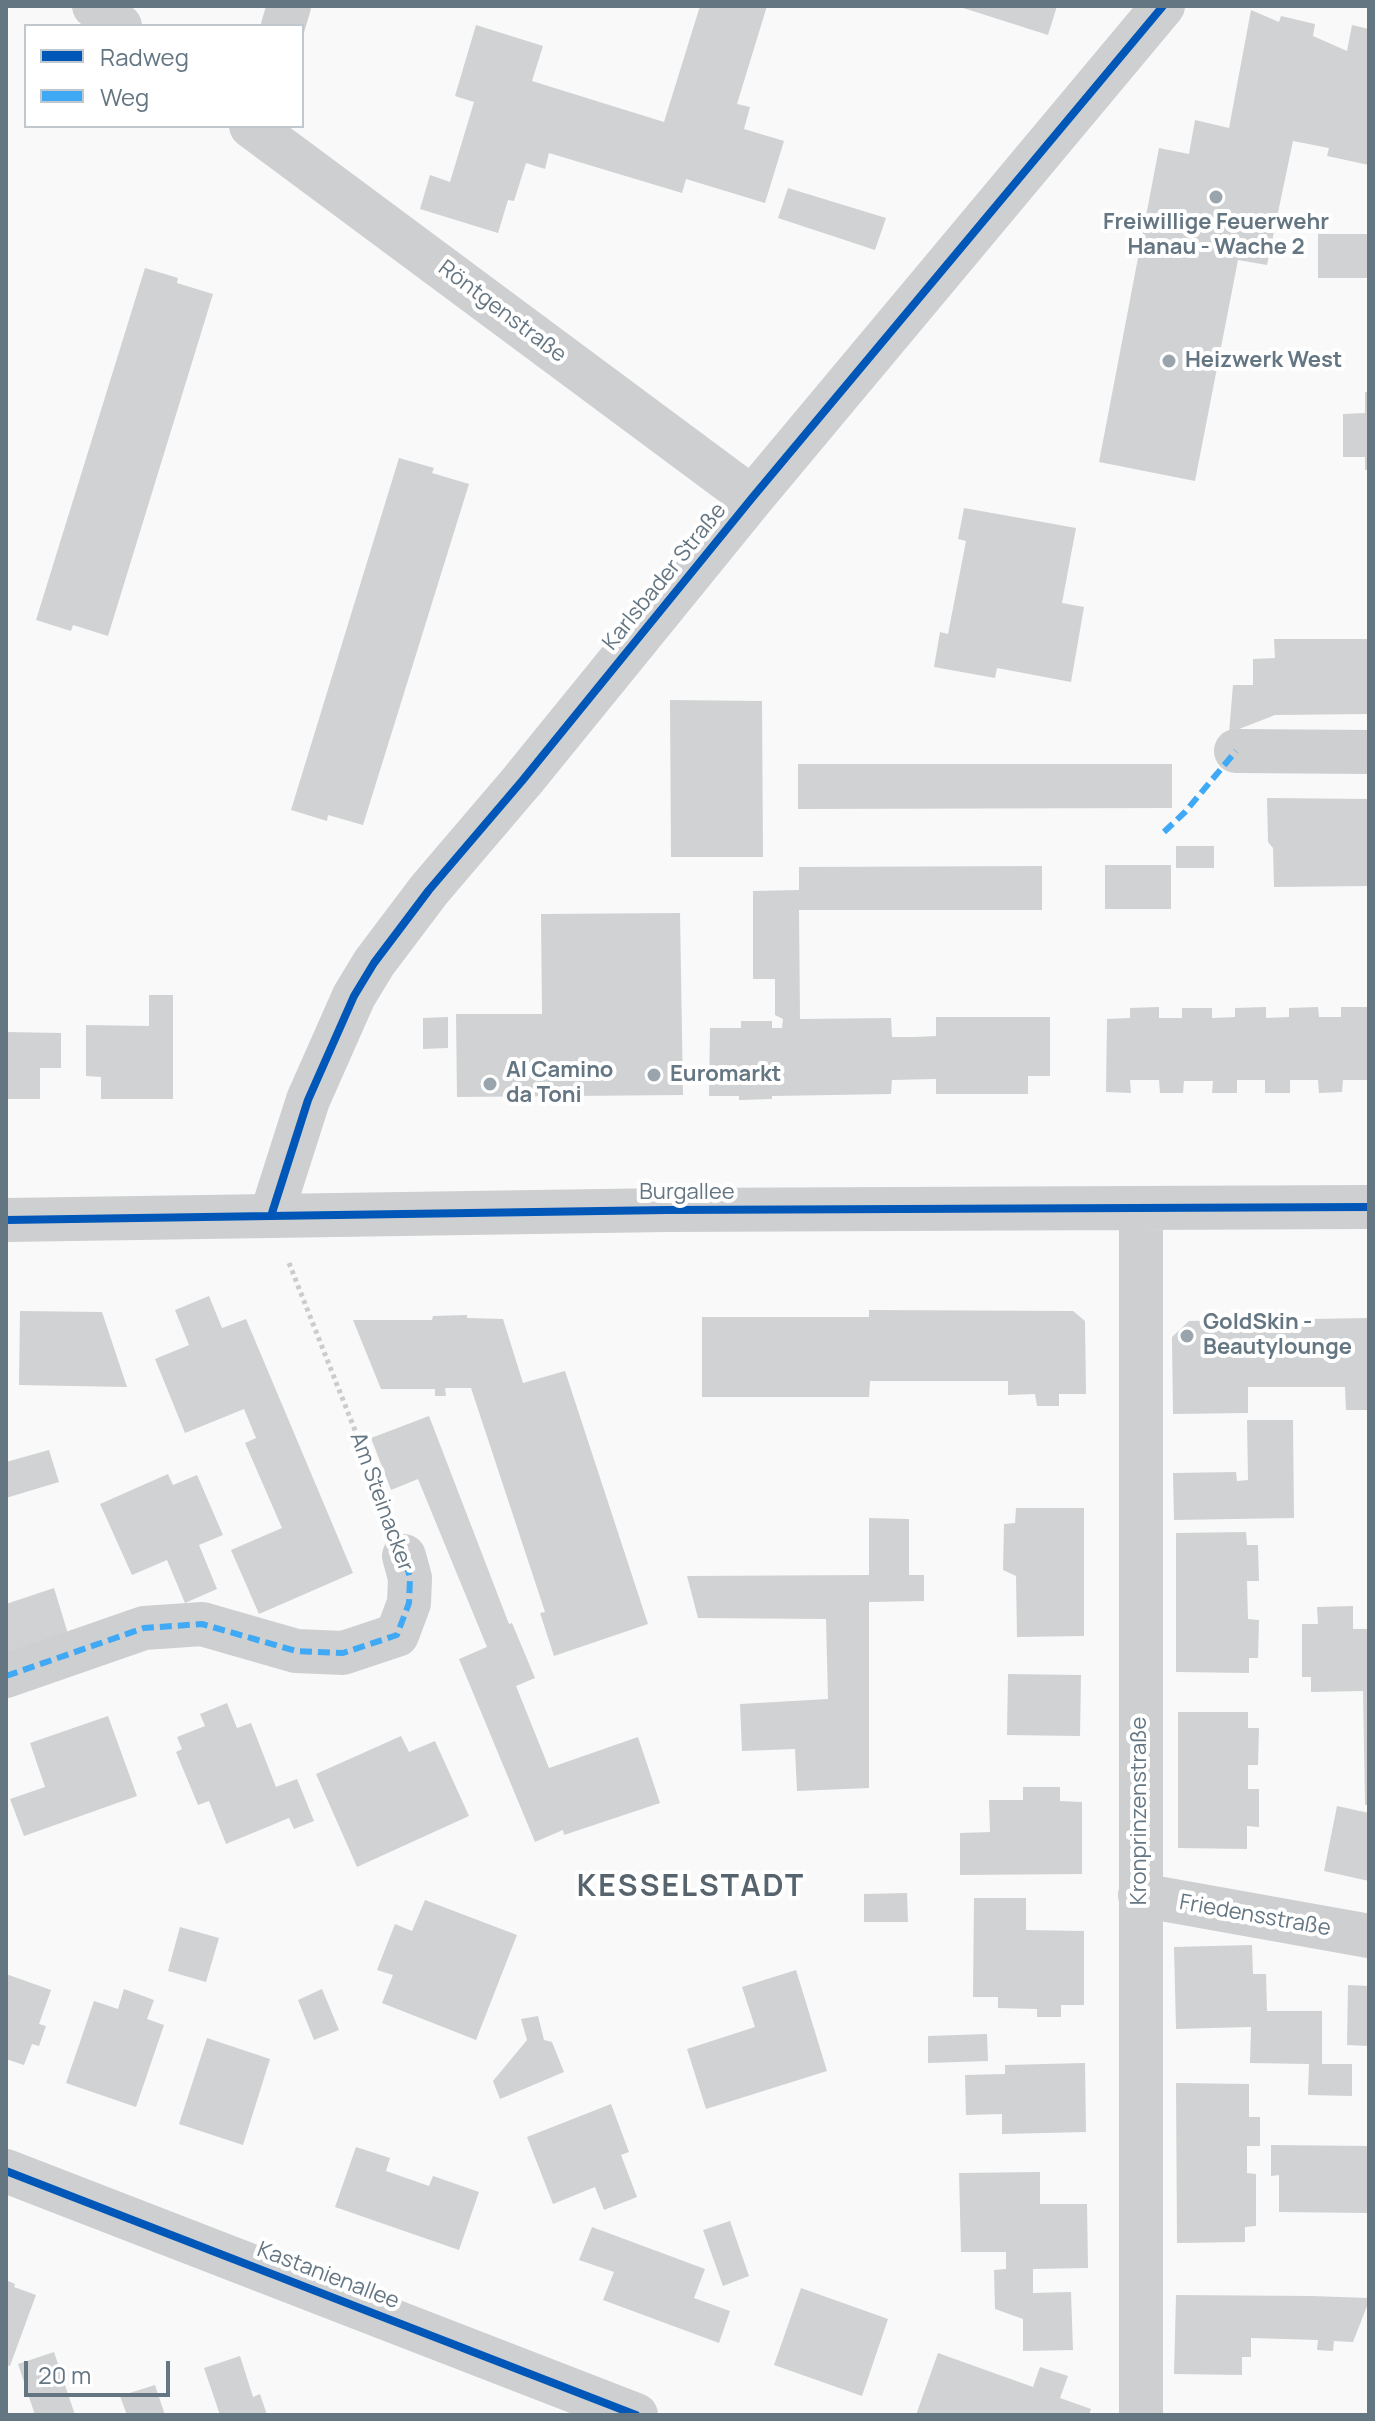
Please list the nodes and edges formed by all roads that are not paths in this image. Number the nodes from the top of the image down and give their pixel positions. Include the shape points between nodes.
1 (94, 6) edge
2 (1163, 6) edge
3 (117, 24) edge
4 (255, 128) edge
5 (752, 498) junction
6 (1236, 751) dead end
7 (1369, 752) edge
8 (1369, 1207) edge
9 (1141, 1208) junction
10 (271, 1216) junction
11 (6, 1220) edge
12 (404, 1556) road end
13 (6, 1676) edge
14 (1140, 1895) junction
15 (1369, 1936) edge
16 (6, 2171) edge
17 (636, 2415) edge
18 (1141, 2415) edge

1 - 3 street
2 - 5 street, Karlsbader Straße
4 - 5 street, Röntgenstraße
5 - 10 street, Karlsbader Straße via 374,963 308,1100
6 - 7 street
8 - 9 street, Burgallee
9 - 10 street, Burgallee
9 - 14 street, Kronprinzenstraße
10 - 11 street, Burgallee
12 - 13 street, Am Steinacker via 409,1603 397,1635 343,1653 296,1651 202,1624 144,1628
14 - 15 street, Friedensstraße
14 - 18 street, Kronprinzenstraße
16 - 17 street, Kastanienallee

